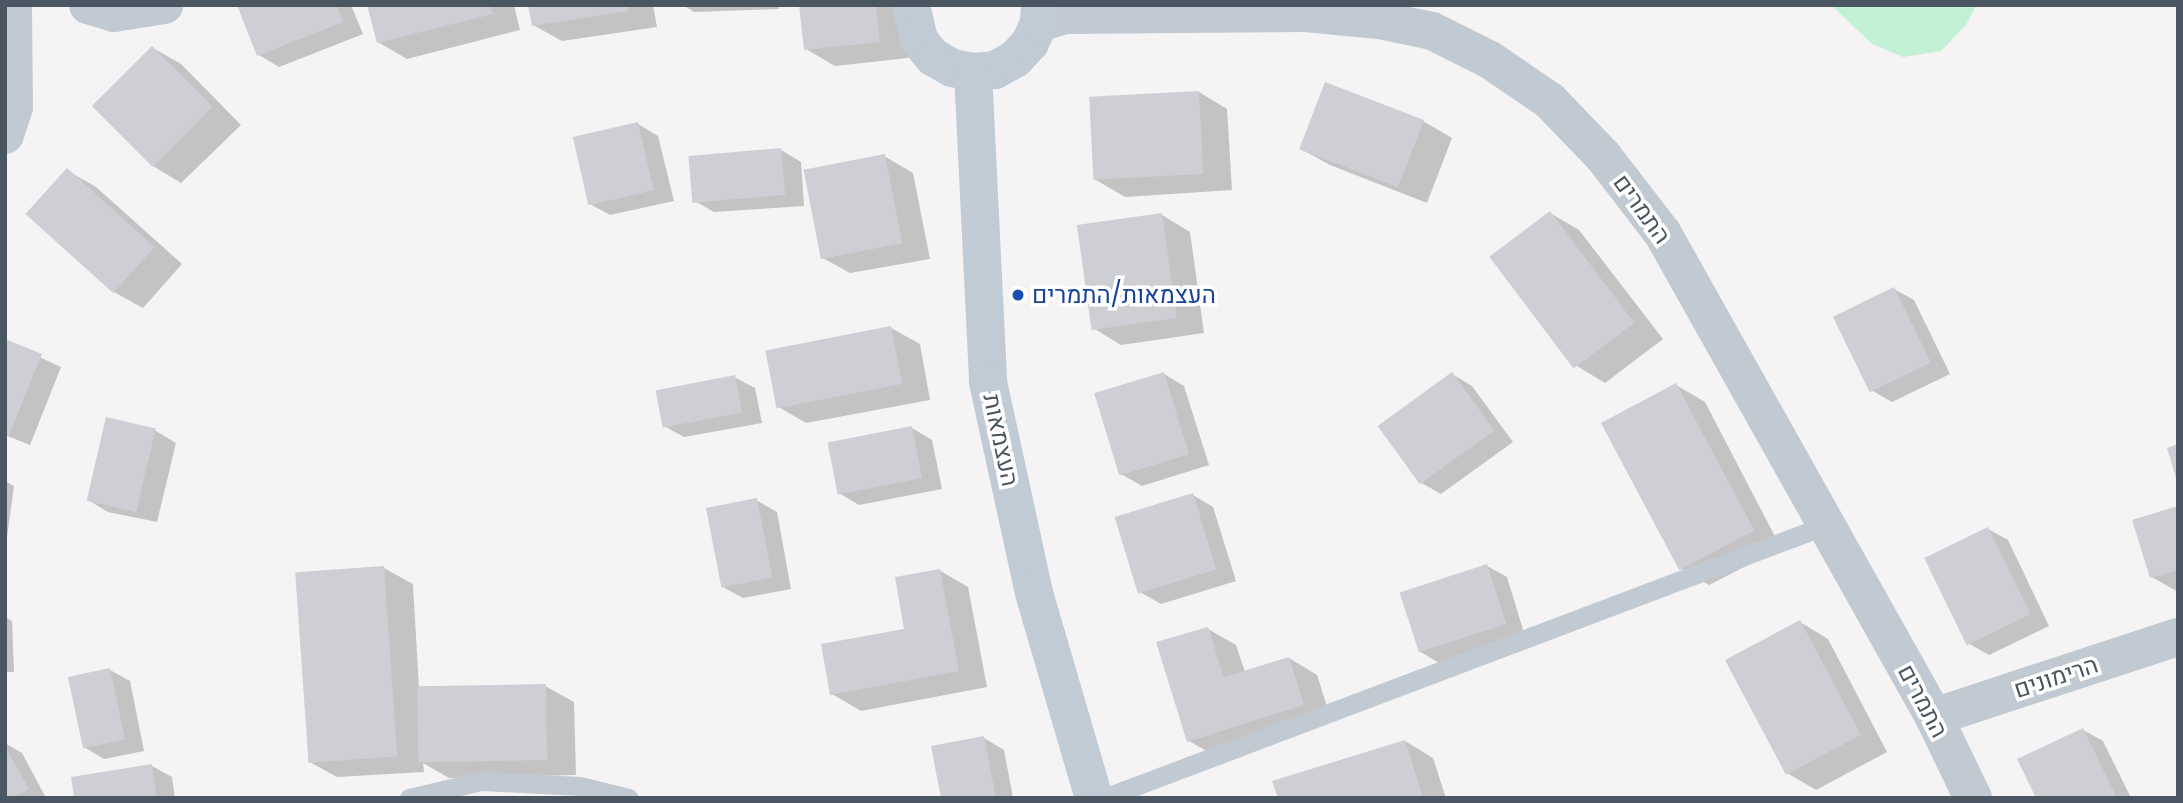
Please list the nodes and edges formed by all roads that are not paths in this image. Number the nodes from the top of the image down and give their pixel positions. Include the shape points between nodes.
1 (13, 5) edge
2 (89, 5) edge
3 (164, 5) edge
4 (911, 5) edge
5 (1040, 14) edge
6 (11, 57) edge
7 (974, 72) junction
8 (5, 135) edge
9 (1826, 525) junction
10 (2178, 637) edge
11 (1934, 717) junction
12 (409, 798) edge
13 (629, 798) edge
14 (1094, 798) edge
15 (1104, 798) edge
16 (1973, 798) edge

1 - 6 street
2 - 3 street via 114,13
4 - 7 street via 919,40 933,57 952,68
5 - 7 street via 1015,59 995,70
5 - 9 street, התמרים via 1305,13 1379,20 1432,31 1490,60 1550,101 1603,156 1662,234
6 - 8 street via 14,107
7 - 14 street, העצמאות via 988,382 1034,593
9 - 11 street, התמרים
9 - 15 lane
10 - 11 street, הרימונים
11 - 16 street, התמרים
12 - 13 lane via 481,781 580,786

